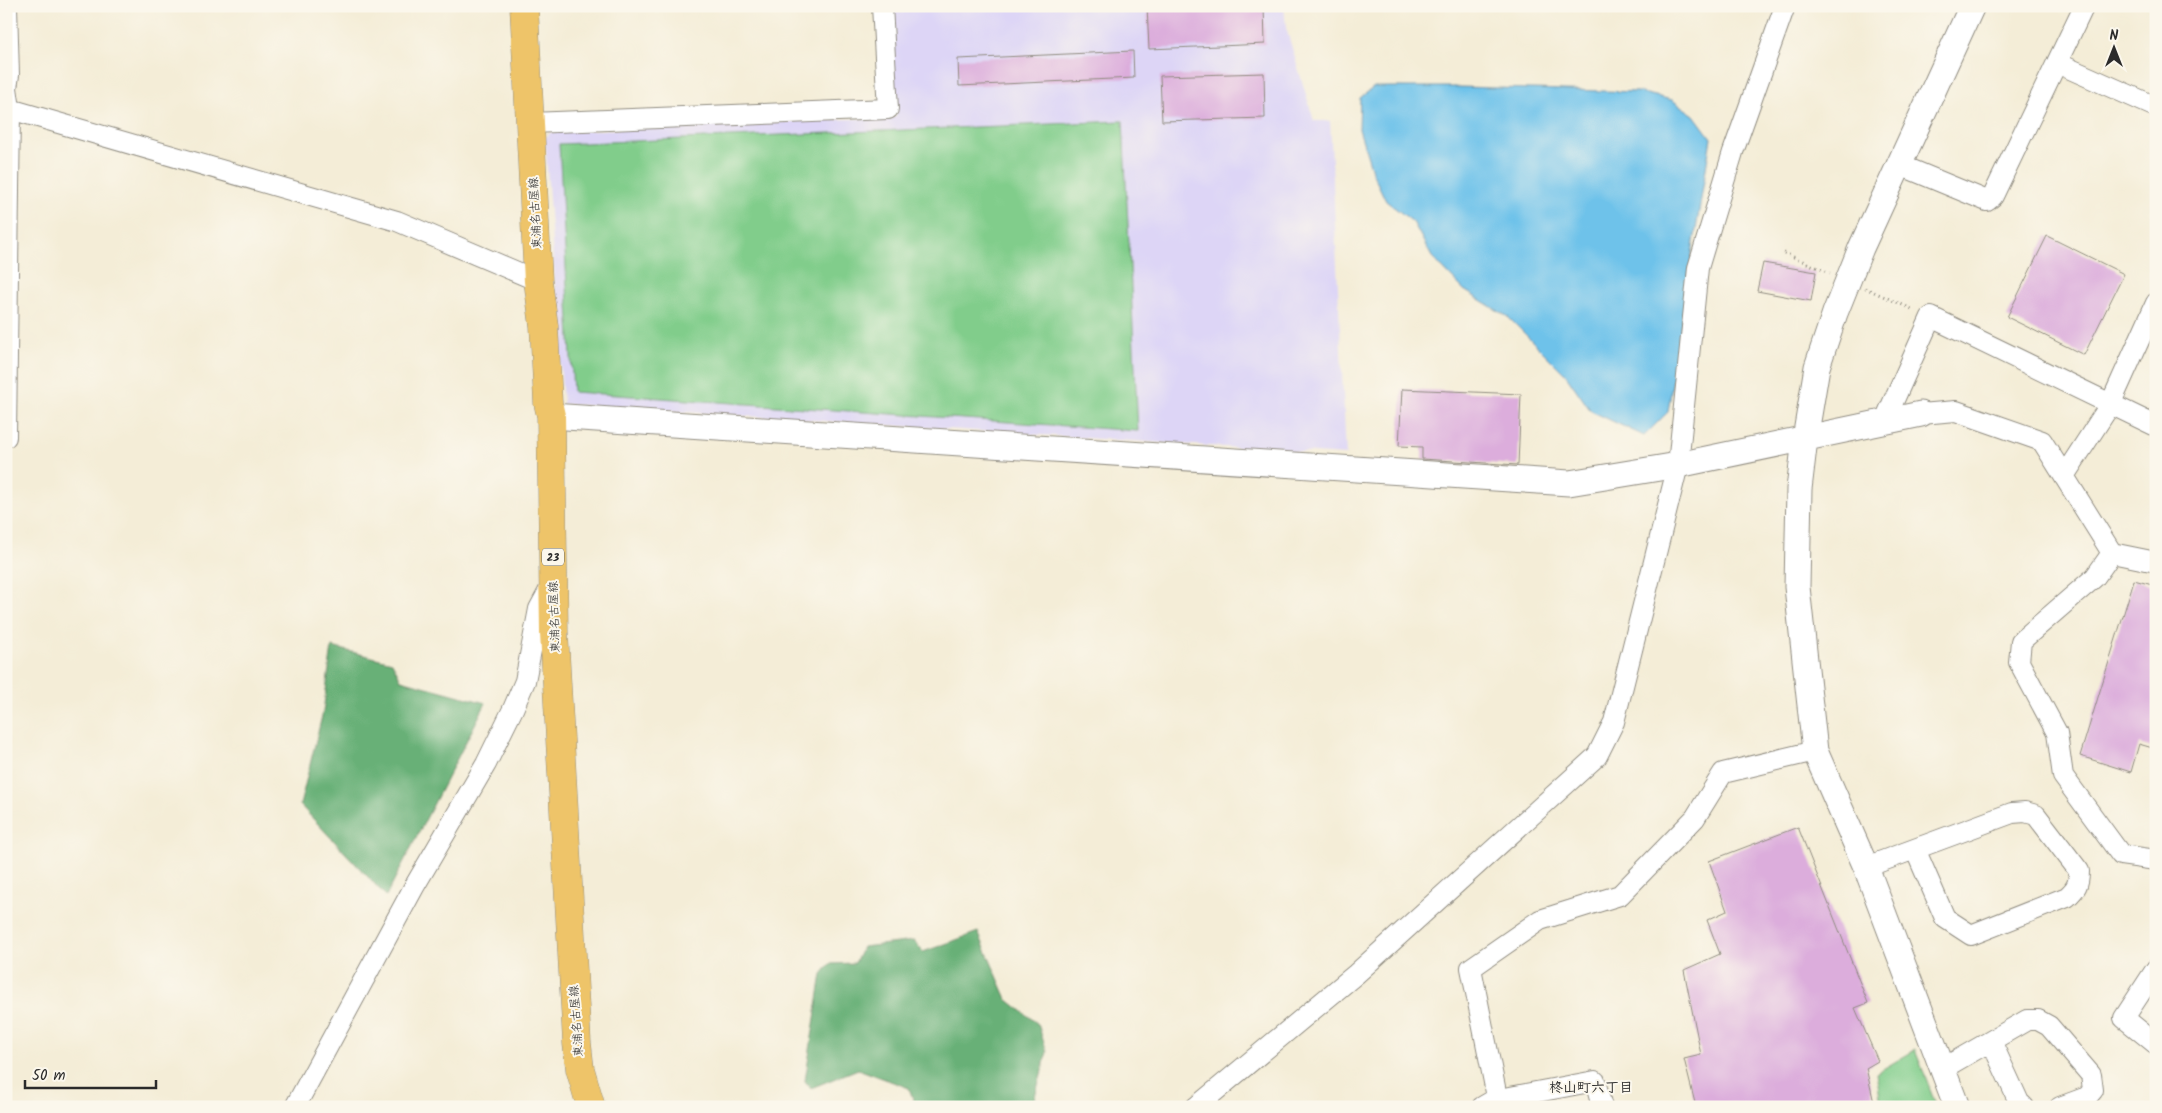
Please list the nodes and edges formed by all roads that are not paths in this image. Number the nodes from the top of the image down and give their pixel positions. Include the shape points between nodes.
1 (8, 6) edge
2 (524, 6) edge
3 (882, 6) edge
4 (1786, 6) edge
5 (1972, 6) edge
6 (2084, 6) edge
7 (2057, 62) junction
8 (2156, 107) edge
9 (10, 109) junction
10 (531, 123) junction
11 (1900, 164) junction
12 (538, 281) junction
13 (2156, 303) edge
14 (2110, 405) junction
15 (1922, 414) joint
16 (551, 416) junction
17 (1885, 420) junction
18 (2156, 426) edge
19 (6, 437) edge
20 (1805, 440) junction
21 (1678, 465) junction
22 (2064, 476) junction
23 (2112, 552) junction
24 (2156, 562) edge
25 (552, 585) junction
26 (1815, 751) junction
27 (1915, 849) junction
28 (2156, 860) edge
29 (1866, 867) junction
30 (2156, 969) edge
31 (1991, 1040) junction
32 (2156, 1044) edge
33 (1942, 1069) junction
34 (1493, 1104) edge
35 (295, 1107) edge
36 (591, 1107) edge
37 (1196, 1107) edge
38 (1602, 1107) edge
39 (1957, 1107) edge
40 (2024, 1107) edge
41 (2060, 1107) edge

1 - 9 street via 7,88
2 - 10 main road, 東浦名古屋線 / 23
3 - 10 street via 888,109
4 - 21 street via 1733,152 1698,268
5 - 11 street
6 - 7 street
7 - 8 street
7 - 11 street via 1993,196 1986,201
9 - 12 street via 397,221
9 - 19 street
10 - 12 main road, 東浦名古屋線 / 23
11 - 20 street via 1835,313 1818,367
12 - 16 main road, 東浦名古屋線 / 23
13 - 14 street
14 - 17 street via 1931,317
14 - 18 street
14 - 22 street
15 - 17 street
15 - 22 street via 1956,411 2042,441
16 - 21 street via 1569,483
16 - 25 main road, 東浦名古屋線 / 23
17 - 20 street
20 - 21 street
20 - 26 street via 1799,489 1797,586
21 - 37 street via 1614,722 1597,756 1356,974
22 - 23 street
23 - 24 street
23 - 28 street via 2095,577 2021,641 2018,662 2057,733 2063,776 2121,855
25 - 35 street via 539,609 525,681 486,764 414,887
25 - 36 main road, 東浦名古屋線 / 23 via 577,1042 580,1069
26 - 29 street
26 - 34 street via 1723,773 1695,818 1620,895 1540,920 1470,968
27 - 27 street via 2012,813 2025,812 2036,815 2079,871 2079,882 2076,890 2067,897 1971,935 1945,918
27 - 29 street
29 - 33 street
30 - 32 street via 2124,1018
31 - 33 street
31 - 40 street
31 - 41 street via 2027,1020 2038,1020 2049,1026 2092,1074 2093,1090 2087,1097
33 - 39 street
34 - 38 street via 1595,1081

